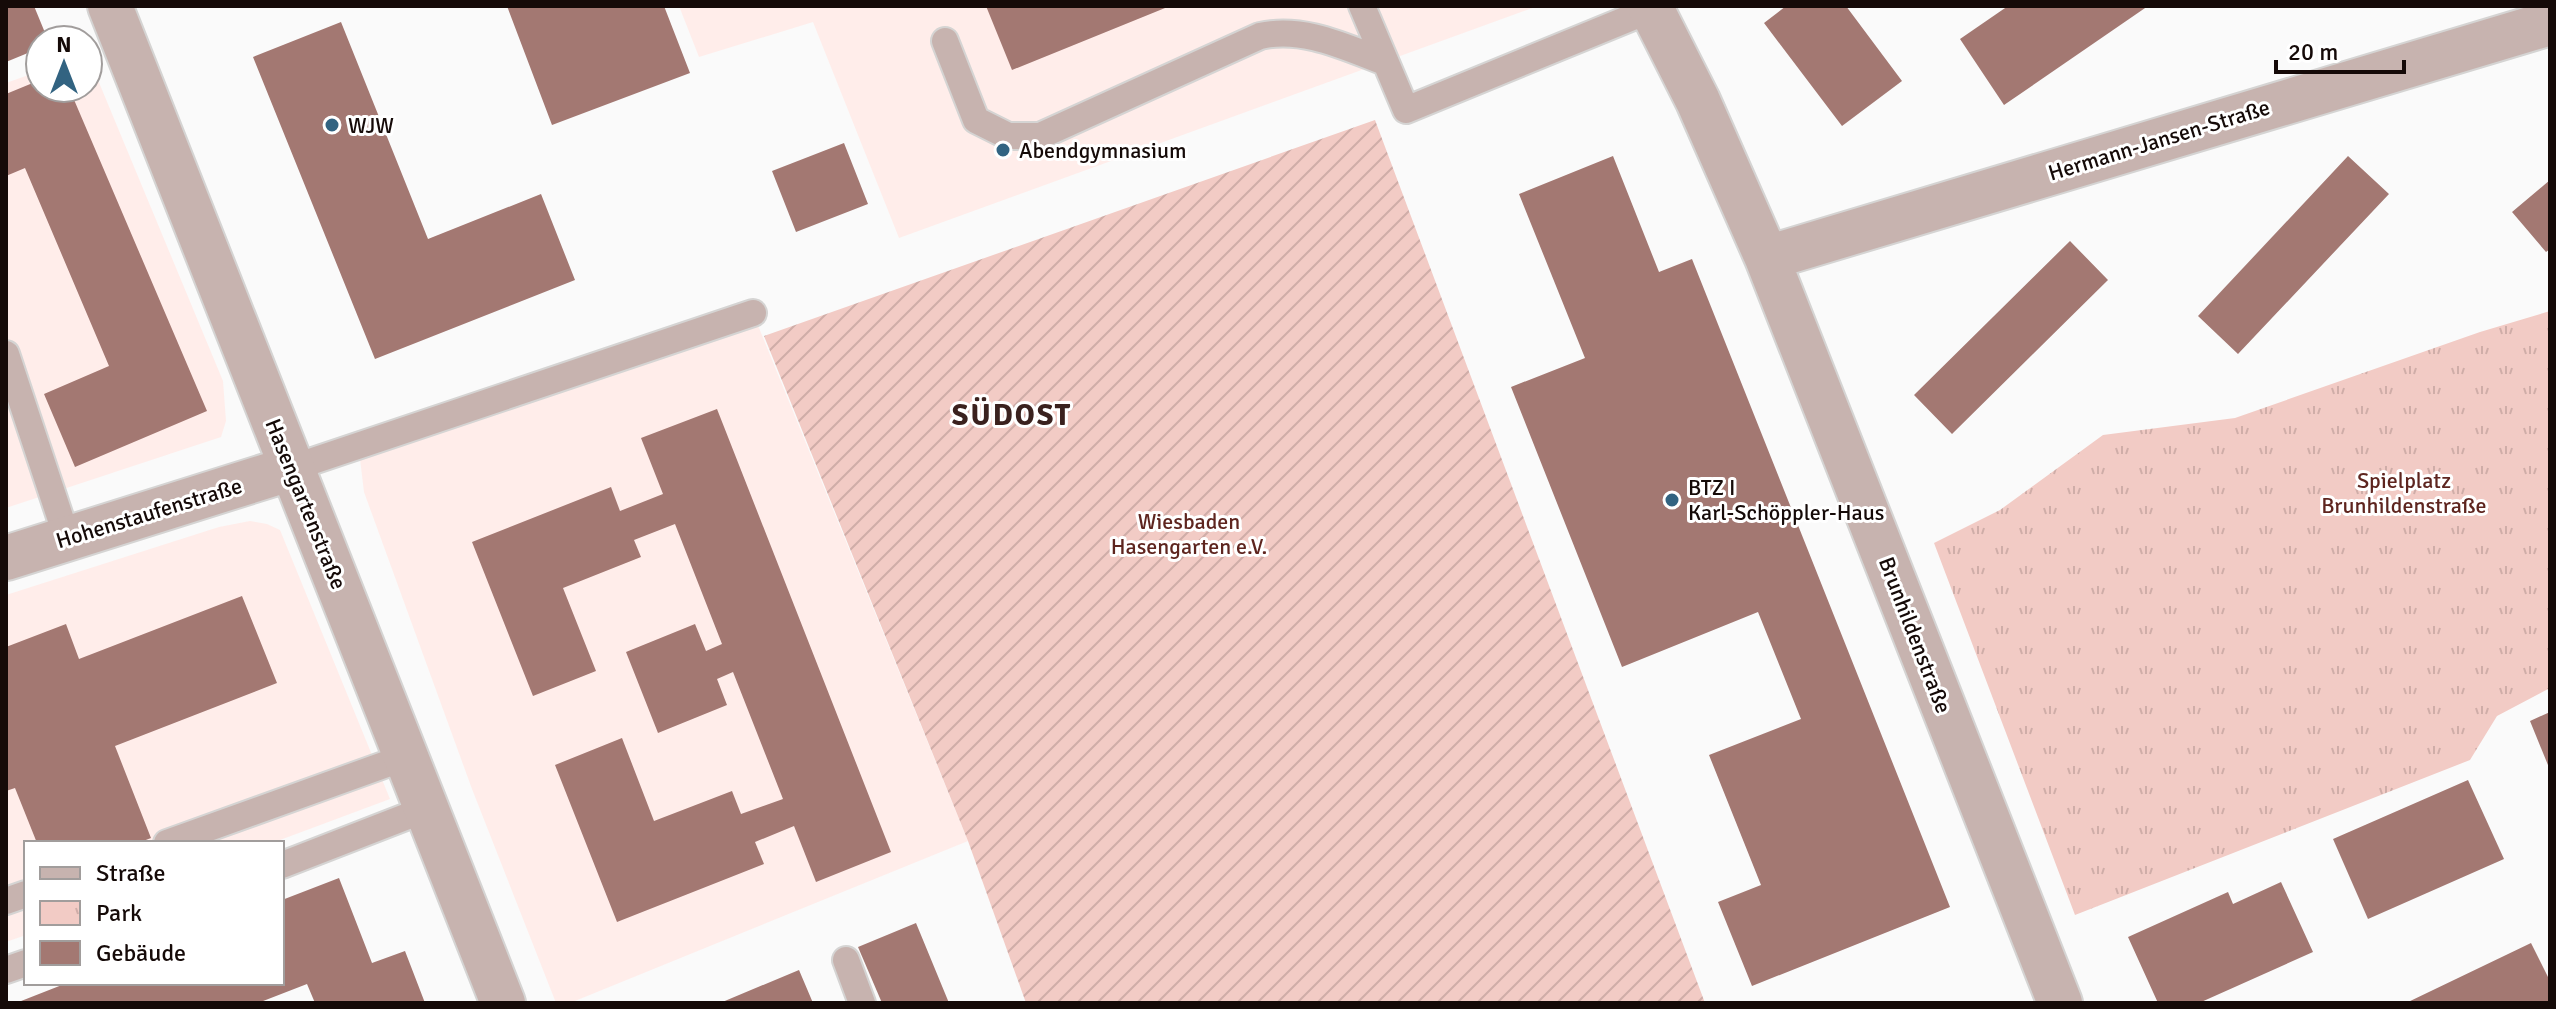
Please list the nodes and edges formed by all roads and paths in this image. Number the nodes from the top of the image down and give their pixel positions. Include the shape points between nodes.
1 (110, 6) edge
2 (1362, 6) edge
3 (1651, 7) edge
4 (2550, 23) edge
5 (945, 41) dead end
6 (1385, 62) junction
7 (1767, 258) junction
8 (753, 313) dead end
9 (6, 354) edge
10 (292, 468) junction
11 (67, 538) junction
12 (6, 558) edge
13 (406, 757) junction
14 (426, 809) junction
15 (173, 841) edge
16 (284, 864) edge
17 (846, 960) dead end
18 (503, 1003) edge
19 (862, 1003) edge
20 (2060, 1003) edge

1 - 10 street, Hasengartenstraße
2 - 6 lane
3 - 6 lane via 1406,110
3 - 7 street, Brunhildenstraße
4 - 7 street, Hermann-Jansen-Straße
5 - 6 lane via 976,120 1008,136 1040,136 1278,32 1328,41
7 - 20 street, Brunhildenstraße
8 - 10 lane
9 - 11 lane
10 - 11 street, Hohenstaufenstraße
10 - 13 street, Hasengartenstraße
11 - 12 street, Hohenstaufenstraße
13 - 14 street, Hasengartenstraße
13 - 15 lane
14 - 16 lane
14 - 18 street, Hasengartenstraße
17 - 19 lane

